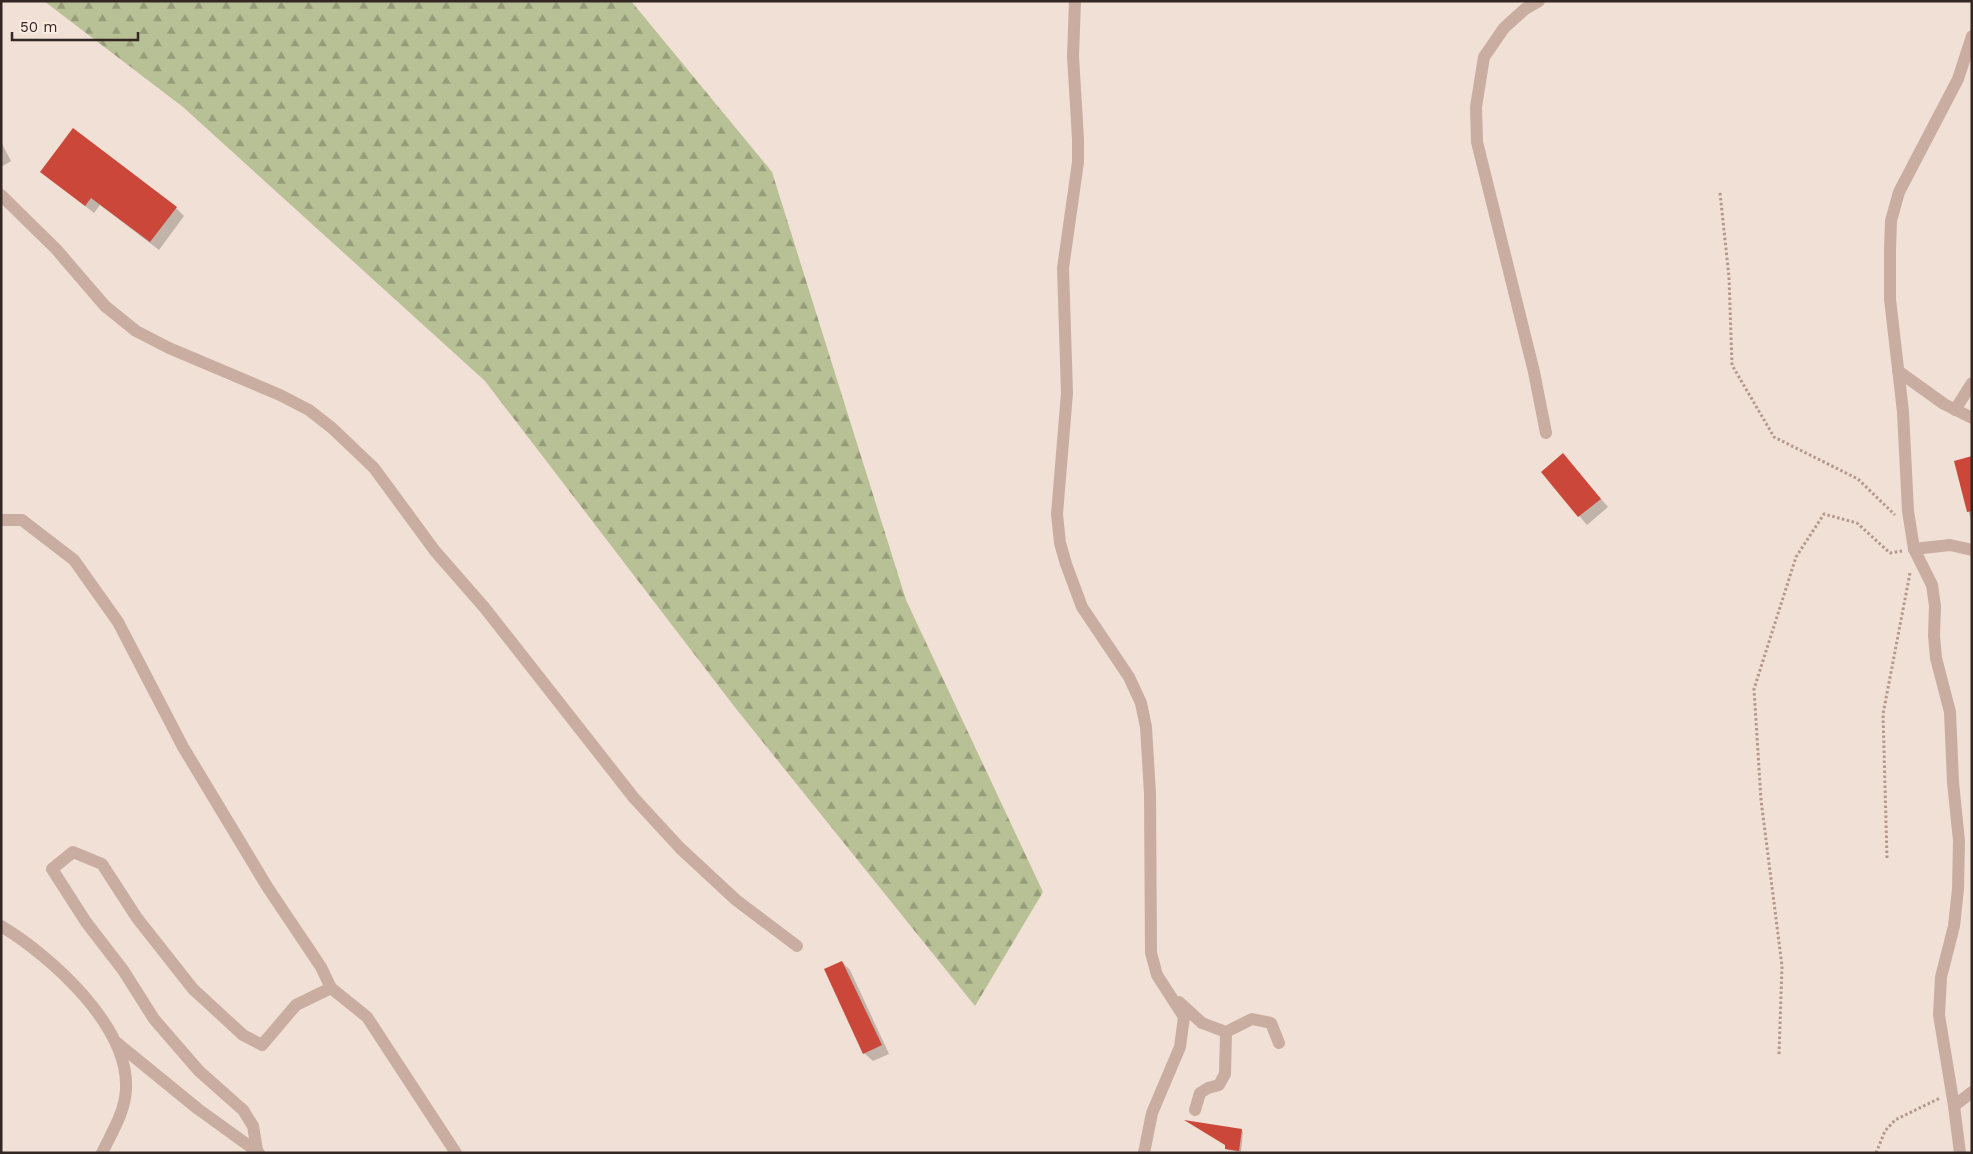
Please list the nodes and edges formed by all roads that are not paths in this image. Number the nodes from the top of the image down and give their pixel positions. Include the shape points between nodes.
1 (1075, 1) edge
2 (1539, 1) edge
3 (1972, 36) edge
4 (1, 195) edge
5 (1898, 371) junction
6 (1972, 383) edge
7 (1955, 410) junction
8 (1972, 418) edge
9 (1546, 433) dead end
10 (1, 520) edge
11 (1914, 550) junction
12 (1972, 550) edge
13 (1, 926) edge
14 (797, 946) dead end
15 (331, 988) junction
16 (1170, 994) junction
17 (1226, 1032) junction
18 (113, 1040) junction
19 (1279, 1043) dead end
20 (1972, 1092) edge
21 (1954, 1106) junction
22 (1195, 1110) dead end
23 (258, 1152) edge
24 (102, 1153) edge
25 (456, 1153) edge
26 (1144, 1153) edge
27 (1960, 1153) edge

1 - 16 street via 1073,56 1078,162 1063,268 1067,393 1056,514 1066,564 1082,607 1129,677 1141,703 1146,727 1150,794 1150,952 1157,975
2 - 9 street via 1504,28 1484,57 1476,107 1477,142
3 - 5 street via 1958,79 1894,205 1890,233 1890,298
4 - 14 street via 56,249 105,306 136,331 280,394 332,428 374,468 435,551 520,652 634,798 680,848 736,900
5 - 7 street
5 - 11 street via 1908,511
6 - 7 street
7 - 8 street
10 - 15 street via 22,520 74,560 118,622 183,747
11 - 12 street via 1950,545
11 - 21 street via 1932,585 1936,658 1950,712 1958,832 1956,910 1938,1001
13 - 18 street via 40,953 71,981 104,1021
15 - 23 street via 296,1005 262,1045 243,1035 193,989 137,918 102,864 74,852 52,869 86,922 124,970 154,1019 199,1071 243,1110 253,1126
15 - 25 street via 367,1017
16 - 17 street via 1202,1023
16 - 26 street via 1184,1017 1180,1047 1152,1113
17 - 19 street via 1252,1019 1271,1023
17 - 22 street via 1225,1074 1219,1085 1200,1093
18 - 23 street via 198,1110
18 - 24 street via 121,1057 126,1088 122,1112
20 - 21 street
21 - 27 street

